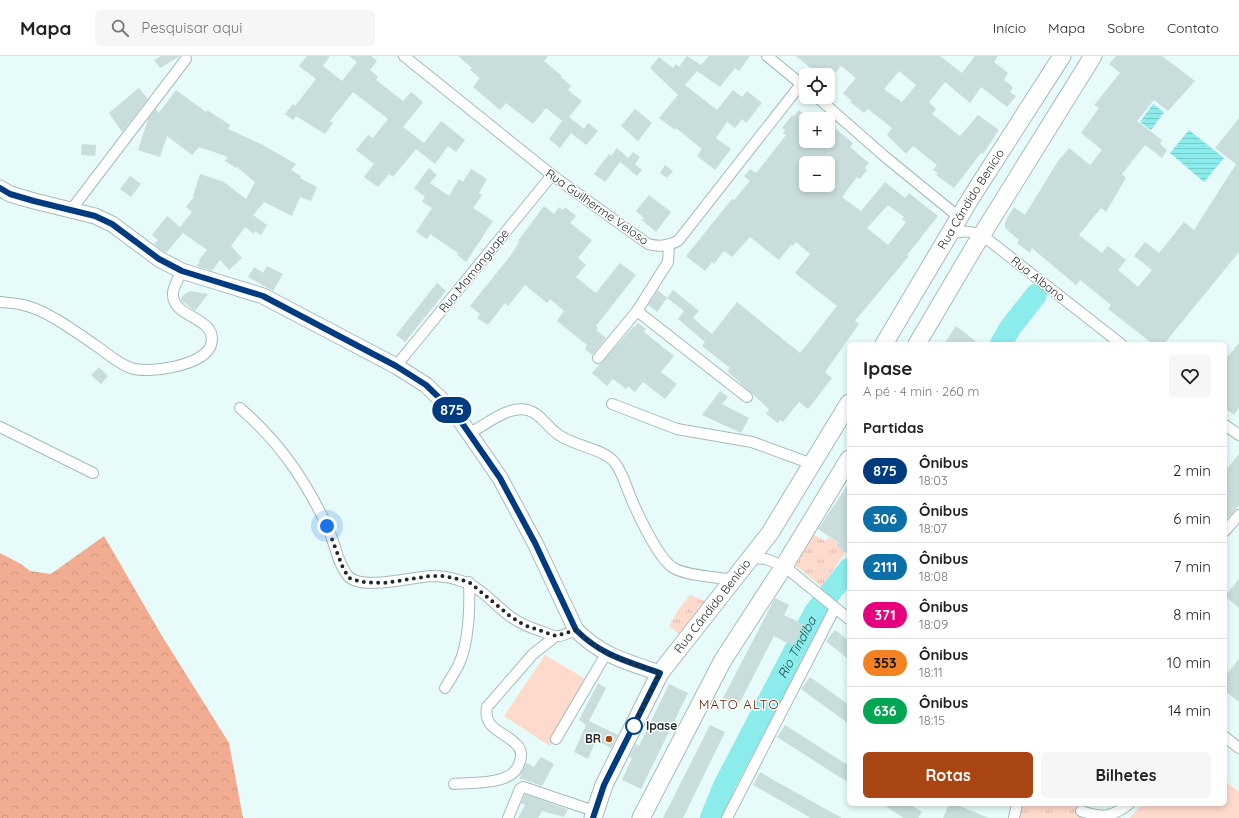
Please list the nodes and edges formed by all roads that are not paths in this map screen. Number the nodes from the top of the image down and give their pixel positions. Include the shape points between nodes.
1 (404, 56) edge
2 (766, 56) edge
3 (1062, 56) edge
4 (1093, 56) edge
5 (186, 59) dead end
6 (799, 82) edge
7 (799, 92) edge
8 (825, 104) edge
9 (552, 175) junction
10 (0, 188) edge
11 (71, 210) junction
12 (960, 218) junction
13 (950, 235) junction
14 (982, 235) junction
15 (669, 245) junction
16 (182, 271) junction
17 (0, 302) edge
18 (637, 311) junction
19 (885, 342) edge
20 (918, 342) edge
21 (1118, 342) edge
22 (598, 358) dead end
23 (396, 366) junction
24 (747, 397) dead end
25 (612, 404) dead end
26 (847, 406) edge
27 (240, 408) dead end
28 (0, 427) edge
29 (470, 433) junction
30 (847, 462) edge
31 (812, 464) junction
32 (93, 474) dead end
33 (1239, 514) edge
34 (1227, 529) edge
35 (752, 558) junction
36 (784, 566) junction
37 (734, 580) junction
38 (469, 582) junction
39 (832, 606) junction
40 (847, 617) edge
41 (576, 630) junction
42 (556, 636) junction
43 (606, 654) junction
44 (660, 673) junction
45 (445, 688) dead end
46 (556, 739) dead end
47 (1227, 739) edge
48 (1239, 748) edge
49 (454, 784) dead end
50 (1017, 806) edge
51 (1126, 806) edge
52 (1079, 811) edge
53 (594, 814) edge
54 (508, 818) edge
55 (641, 818) edge
56 (728, 818) edge
57 (1014, 818) edge

1 - 9 street, Rua Guilherme Veloso
2 - 6 street
3 - 12 main road, Rua Cândido Benício
4 - 14 main road
5 - 11 street
7 - 15 street via 678,241
8 - 12 street
9 - 15 street, Rua Guilherme Veloso via 648,244 658,247
9 - 23 street, Rua Mamanguape
10 - 11 street via 10,194
11 - 16 street via 95,216 112,224 159,259
12 - 13 main road, Rua Cândido Benício
13 - 14 street, Rua Albano via 968,231
13 - 19 main road, Rua Cândido Benício
14 - 20 main road
14 - 21 street, Rua Albano
15 - 18 street via 668,262
16 - 17 street via 172,293 173,300 176,306 207,326 211,334 211,346 203,355 180,366 149,370 133,369 119,363 44,313 27,306
16 - 23 street via 263,296
18 - 22 street
18 - 24 street
23 - 29 street via 426,385 455,413
25 - 31 street via 677,429 752,442
26 - 31 main road, Rua Cândido Benício
27 - 38 street via 264,428 296,470 317,505 349,578 362,582 384,583 445,576
28 - 32 street
29 - 37 street via 509,411 525,409 536,414 558,435 614,461 657,548 673,568
29 - 41 street via 500,478 535,543
30 - 36 main road
31 - 35 main road, Rua Cândido Benício
33 - 34 street
35 - 36 street via 766,559
35 - 37 main road, Rua Cândido Benício
36 - 39 street
36 - 55 main road via 723,660
37 - 44 main road, Rua Cândido Benício
38 - 42 street via 524,625
38 - 45 street via 470,605 459,665
39 - 40 street
39 - 56 street
41 - 42 street
41 - 43 street
42 - 49 street via 533,654 487,707 488,723 518,745 521,756 518,769 501,780
43 - 44 street
43 - 46 street
44 - 53 main road, Rua Cândido Benício via 604,785
47 - 48 street
50 - 57 street
51 - 52 street via 1114,815 1099,817
53 - 54 street via 523,787

